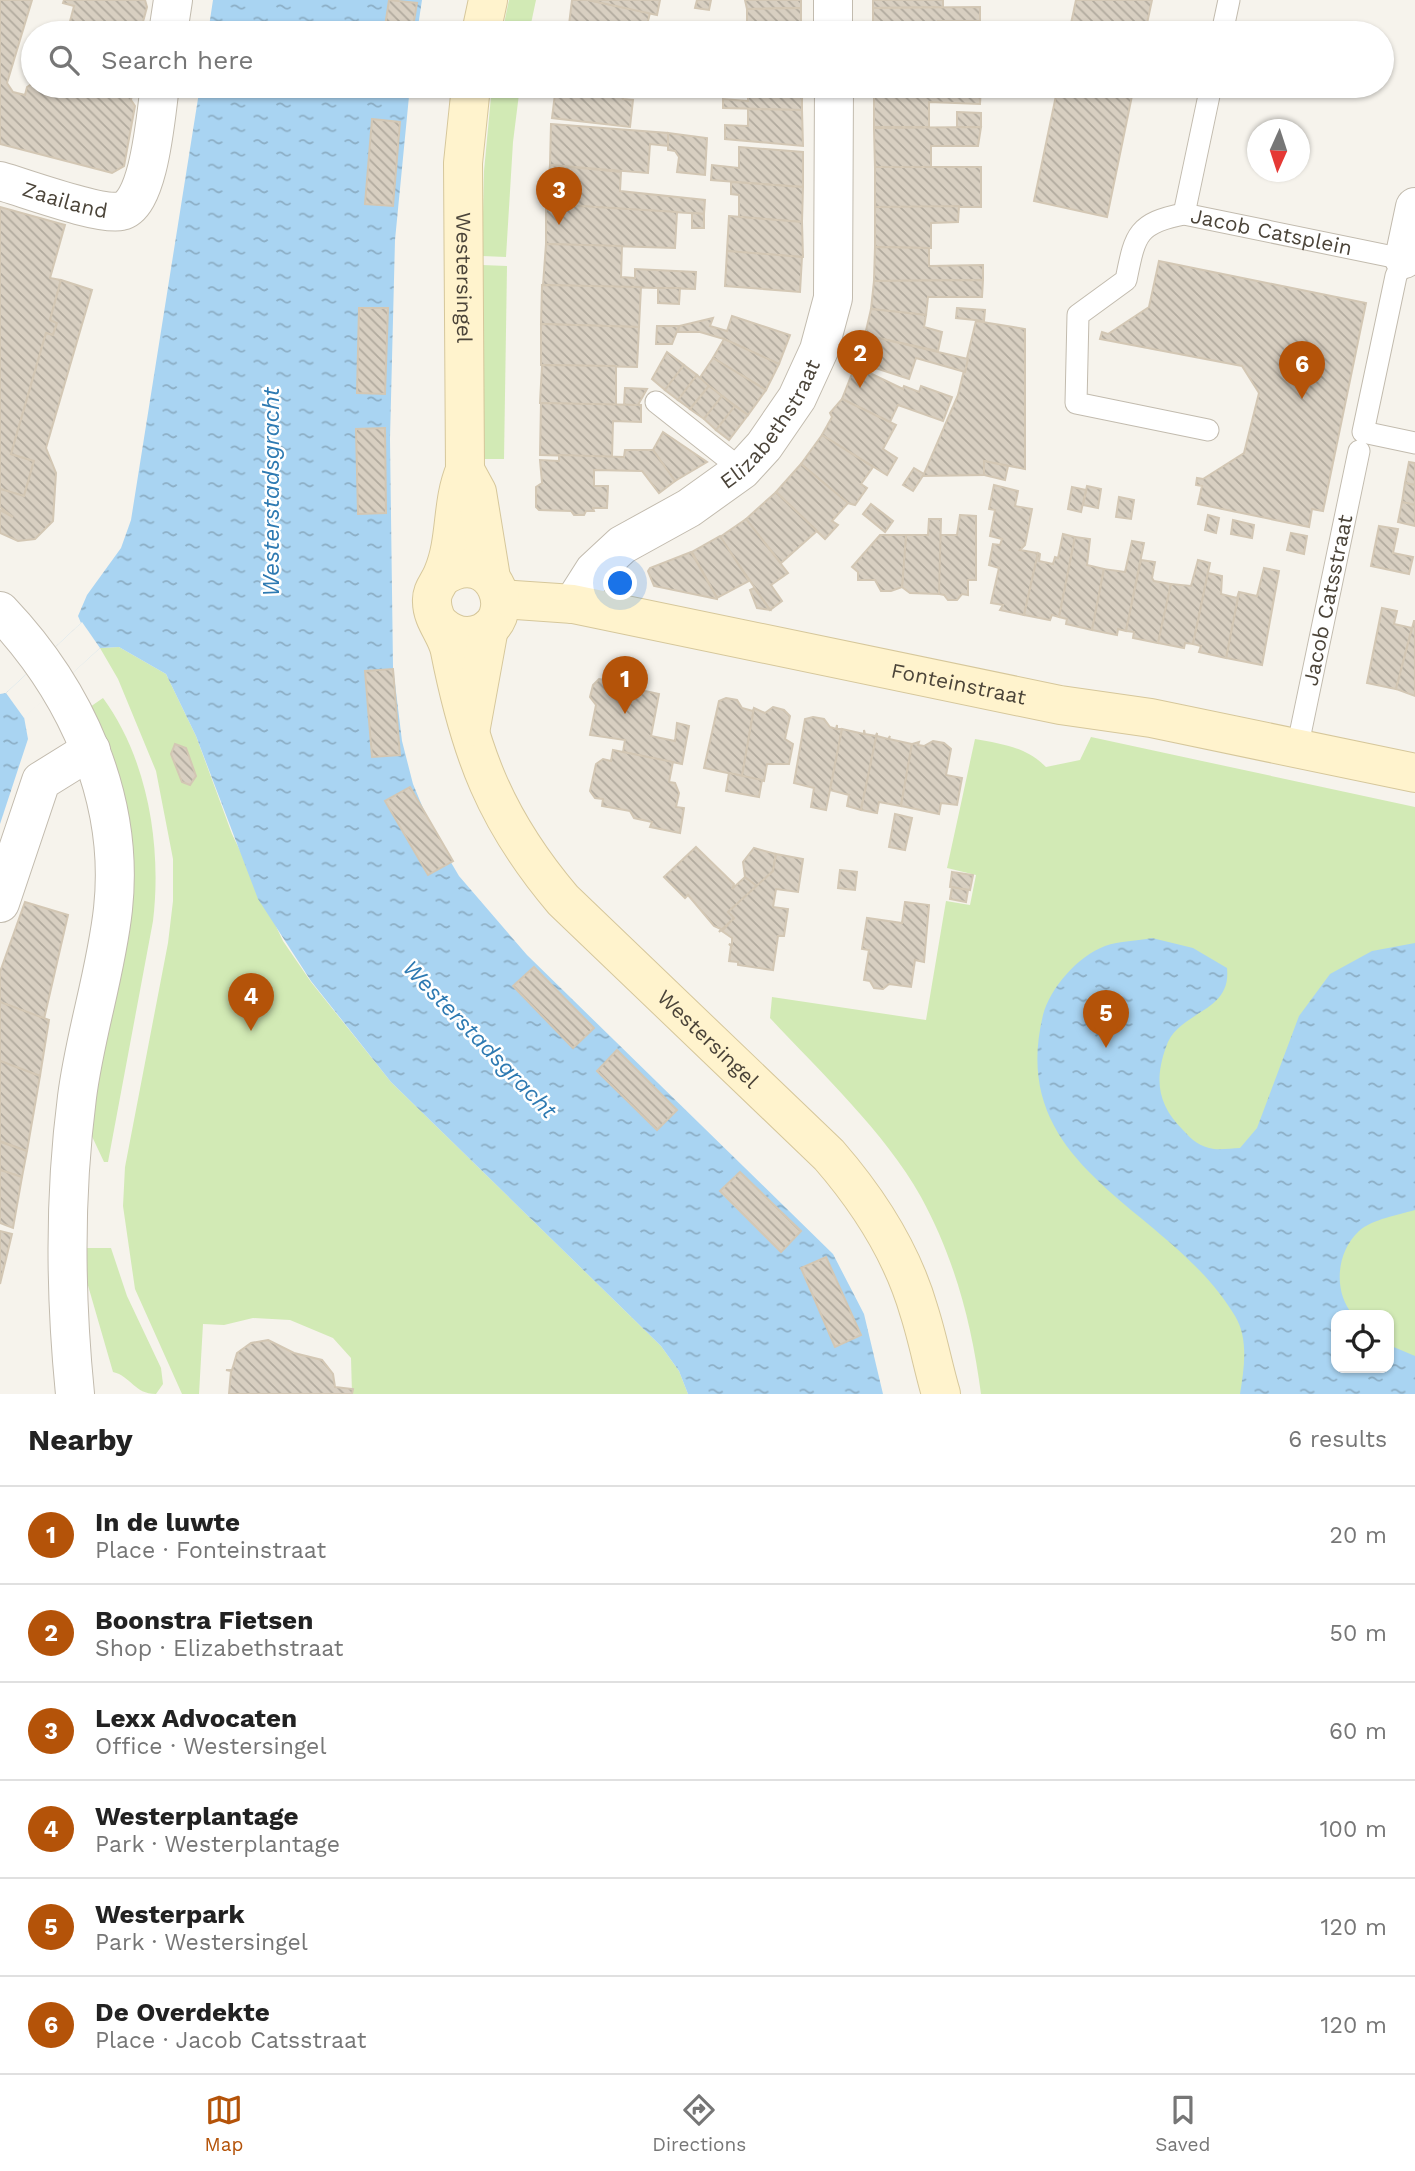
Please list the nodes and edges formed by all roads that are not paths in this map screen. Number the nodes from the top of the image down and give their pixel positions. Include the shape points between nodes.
1 (173, 0) edge
2 (488, 0) edge
3 (833, 0) edge
4 (1229, 0) edge
5 (170, 21) edge
6 (484, 21) edge
7 (834, 21) edge
8 (1225, 21) edge
9 (158, 98) edge
10 (470, 98) edge
11 (834, 98) edge
12 (1208, 98) edge
13 (0, 181) edge
14 (1415, 207) edge
15 (1184, 214) junction
16 (1410, 261) edge
17 (656, 402) dead end
18 (1208, 430) dead end
19 (1361, 442) junction
20 (1415, 443) edge
21 (466, 470) junction
22 (742, 470) junction
23 (442, 576) junction
24 (581, 592) junction
25 (494, 602) junction
26 (440, 625) junction
27 (6, 628) edge
28 (470, 733) junction
29 (1297, 749) junction
30 (91, 750) junction
31 (1415, 773) edge
32 (0, 903) edge
33 (929, 1355) junction
34 (75, 1394) edge
35 (928, 1394) edge
36 (941, 1394) edge

1 - 5 street
2 - 6 main road
3 - 7 street
4 - 8 lane
9 - 13 street, Zaailand via 141,192 121,211
10 - 21 main road, Westersingel via 461,232
11 - 22 street, Elizabethstraat via 835,272 828,324 797,398
12 - 15 lane, Jacob Catsplein
14 - 16 street, Jacob Catsstraat
15 - 16 lane, Jacob Catsplein
15 - 18 lane via 1147,225 1135,239 1126,280 1078,315 1076,403
16 - 19 lane, Jacob Catsstraat via 1396,276
17 - 22 lane
19 - 20 lane
19 - 29 lane, Jacob Catsstraat
21 - 23 main road, Westersingel via 456,493 450,553
21 - 25 main road, Westersingel via 477,492
22 - 24 street, Elizabethstraat via 689,508 622,545
23 - 25 main road via 473,568
23 - 26 main road, Westersingel via 432,596
24 - 25 main road, Fonteinstraat
24 - 29 main road, Fonteinstraat via 1060,705 1151,718
25 - 26 main road via 481,634 459,636
25 - 28 main road, Westersingel
26 - 28 main road, Westersingel
27 - 30 street via 63,693
28 - 33 main road, Westersingel via 503,817 555,891 854,1184 880,1223 910,1284
29 - 31 main road, Fonteinstraat
30 - 32 street via 41,781
30 - 34 street via 109,816 114,892 89,1019 69,1164 66,1279
33 - 35 main road, Westersingel
33 - 36 main road, Westersingel

